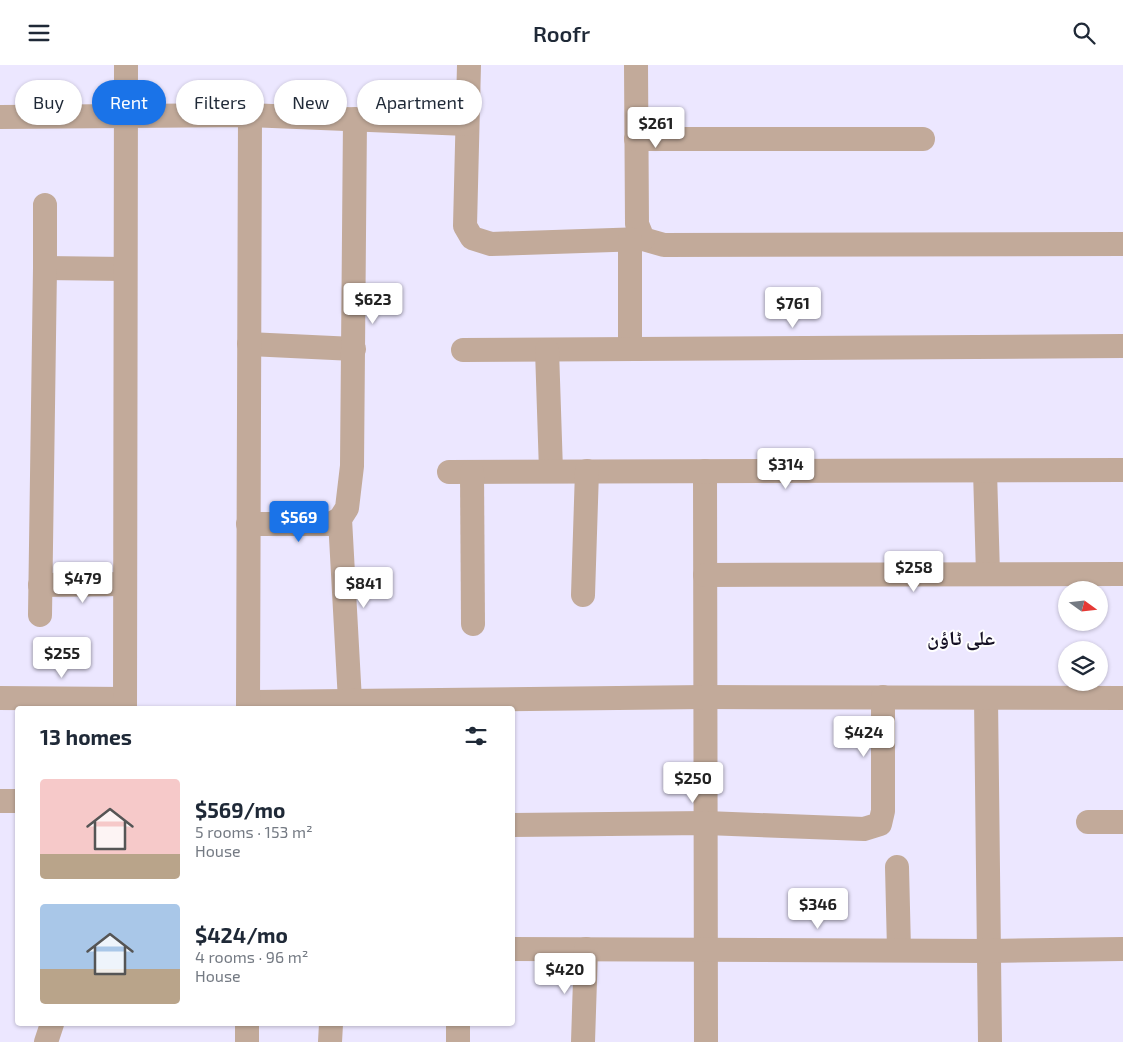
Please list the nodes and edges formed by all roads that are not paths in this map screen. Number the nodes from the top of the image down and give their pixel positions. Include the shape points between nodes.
1 (126, 65) edge
2 (469, 65) edge
3 (636, 65) edge
4 (126, 80) edge
5 (469, 80) edge
6 (92, 116) edge
7 (264, 116) edge
8 (0, 117) edge
9 (356, 119) joint
10 (125, 125) edge
11 (250, 125) edge
12 (468, 125) edge
13 (636, 139) junction
14 (923, 139) dead end
15 (45, 205) dead end
16 (637, 239) junction
17 (1123, 244) edge
18 (45, 268) junction
19 (125, 269) junction
20 (249, 344) junction
21 (1123, 346) edge
22 (354, 349) junction
23 (630, 349) junction
24 (463, 350) dead end
25 (547, 350) junction
26 (1123, 470) edge
27 (551, 471) junction
28 (587, 471) junction
29 (705, 471) junction
30 (985, 471) junction
31 (340, 519) junction
32 (248, 525) junction
33 (988, 574) junction
34 (1123, 574) edge
35 (705, 575) junction
36 (125, 584) junction
37 (40, 585) junction
38 (583, 595) dead end
39 (40, 615) dead end
40 (473, 624) dead end
41 (705, 697) junction
42 (883, 697) junction
43 (986, 697) junction
44 (1123, 697) edge
45 (0, 698) edge
46 (350, 701) junction
47 (125, 704) edge
48 (248, 705) edge
49 (0, 801) edge
50 (15, 801) edge
51 (1088, 822) dead end
52 (1123, 822) edge
53 (706, 823) junction
54 (515, 825) edge
55 (897, 867) dead end
56 (515, 949) edge
57 (586, 949) junction
58 (706, 949) junction
59 (1123, 949) edge
60 (899, 951) junction
61 (989, 951) junction
62 (51, 1026) edge
63 (247, 1026) edge
64 (331, 1026) edge
65 (458, 1026) edge
66 (46, 1042) edge
67 (247, 1042) edge
68 (330, 1042) edge
69 (458, 1042) edge
70 (583, 1042) edge
71 (706, 1042) edge
72 (990, 1042) edge

1 - 4 street
2 - 5 street
3 - 13 street
6 - 8 street
7 - 9 street
9 - 22 street
10 - 19 street
11 - 20 street
12 - 16 street via 465,226 472,238 491,244
13 - 14 street
13 - 16 street
15 - 18 street
16 - 17 street via 664,245
16 - 23 street
18 - 19 street
18 - 37 street
19 - 36 street
20 - 22 street
20 - 32 street
21 - 23 street
22 - 31 street via 352,466 347,508
23 - 25 street
24 - 25 street
25 - 27 street
26 - 30 street
27 - 28 street
27 - 40 street via 460,472
28 - 29 street
28 - 38 street
29 - 30 street
29 - 35 street
30 - 33 street
31 - 32 street via 330,524
31 - 46 street
32 - 48 street
33 - 34 street
33 - 35 street
35 - 41 street
36 - 37 street
36 - 47 street
37 - 39 street
41 - 42 street
41 - 46 street
41 - 53 street
42 - 43 street
42 - 53 street via 883,811 880,824 864,829
43 - 44 street
43 - 61 street
45 - 47 street
46 - 48 street
49 - 50 street
51 - 52 street
53 - 54 street
53 - 58 street
55 - 60 street
56 - 57 street
57 - 58 street
57 - 70 street
58 - 60 street
58 - 71 street
59 - 61 street
60 - 61 street
61 - 72 street
62 - 66 street
63 - 67 street
64 - 68 street
65 - 69 street

